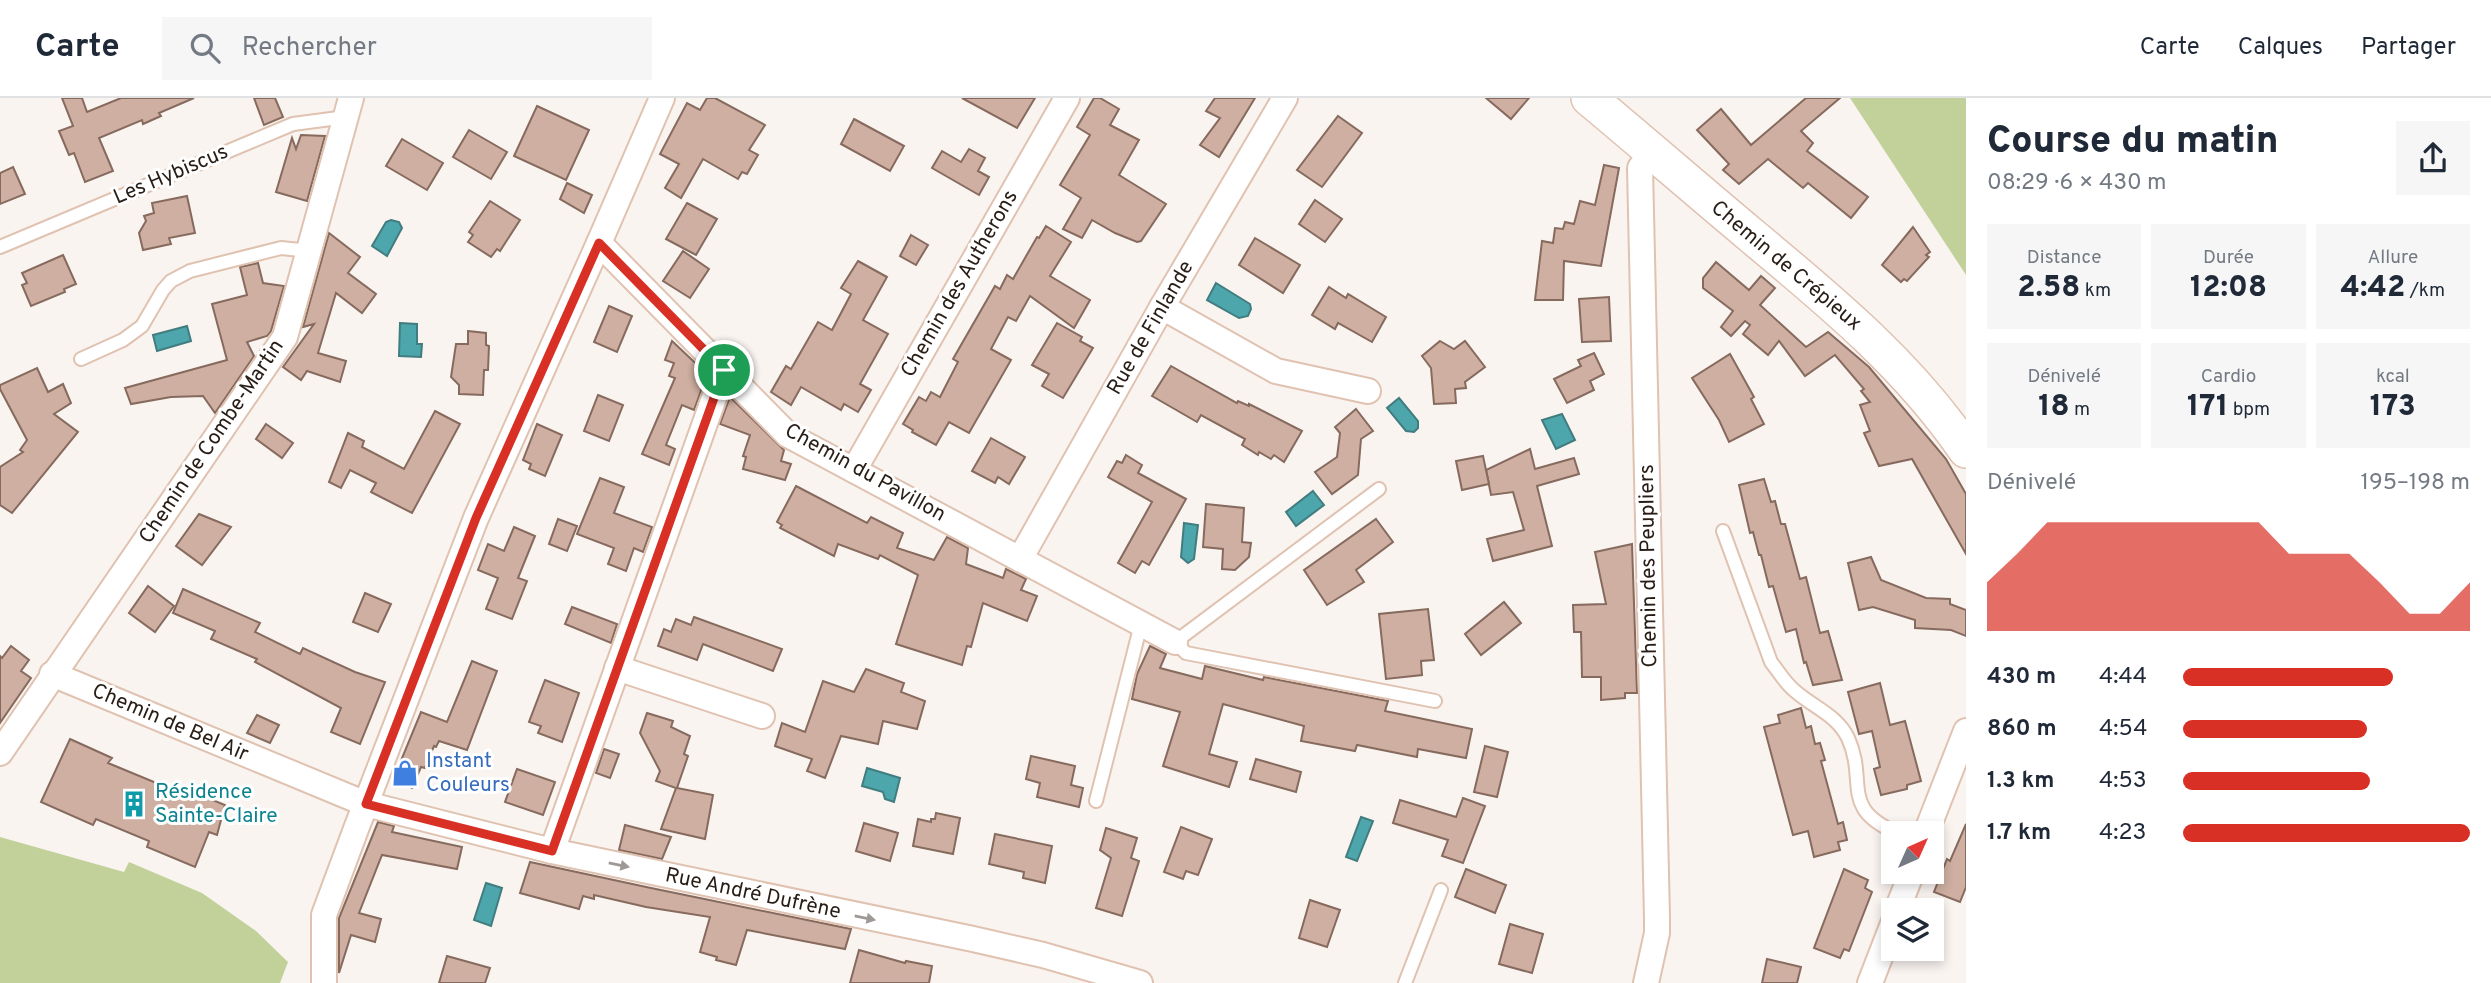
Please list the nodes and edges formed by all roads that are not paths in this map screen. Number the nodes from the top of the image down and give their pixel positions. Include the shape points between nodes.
1 (662, 98) edge
2 (1066, 98) edge
3 (1284, 98) edge
4 (1588, 98) edge
5 (349, 107) edge
6 (1652, 152) junction
7 (599, 243) junction
8 (0, 247) edge
9 (310, 251) junction
10 (1162, 307) junction
11 (81, 359) dead end
12 (724, 370) junction
13 (1368, 391) dead end
14 (1966, 450) edge
15 (854, 470) junction
16 (1379, 489) dead end
17 (1723, 531) dead end
18 (1020, 559) junction
19 (1141, 624) junction
20 (1175, 642) junction
21 (617, 668) junction
22 (52, 674) junction
23 (1435, 701) dead end
24 (762, 716) dead end
25 (1966, 731) edge
26 (2, 748) edge
27 (1096, 801) dead end
28 (366, 804) junction
29 (1931, 821) edge
30 (1881, 826) edge
31 (552, 851) junction
32 (1441, 890) dead end
33 (1881, 954) edge
34 (324, 983) edge
35 (1140, 983) edge
36 (1405, 983) edge
37 (1646, 983) edge
38 (1870, 983) edge

1 - 7 street
2 - 15 street, Chemin des Autherons
3 - 10 street, Rue de Finlande
4 - 6 street, Chemin de Crépieux
5 - 8 lane, Les Hybiscus via 293,124
5 - 9 street, Chemin de Combe-Martin
6 - 14 street, Chemin de Crépieux via 1856,324 1902,370
6 - 37 street, Chemin des Peupliers via 1640,168 1657,918
7 - 12 street, Chemin du Pavillon
7 - 28 street via 476,518
9 - 11 lane via 281,248 190,271 163,290 142,326
9 - 22 street, Chemin de Combe-Martin via 276,354
10 - 13 street via 1276,371
10 - 18 street, Rue de Finlande
12 - 15 street, Chemin du Pavillon via 788,435
12 - 21 street
15 - 18 street, Chemin du Pavillon
16 - 20 lane
17 - 30 lane via 1771,662 1797,693 1841,727 1853,756 1862,807
18 - 19 street, Chemin du Pavillon
19 - 20 street, Chemin du Pavillon
19 - 27 lane
20 - 23 lane via 1186,653
21 - 24 street
21 - 31 street
22 - 26 street, Chemin de Combe-Martin
22 - 28 street, Chemin de Bel Air
25 - 29 street
28 - 31 street, Rue André Dufrène
28 - 34 street via 324,915
31 -> 35 street, Rue André Dufrène via 985,942
32 - 36 lane
33 - 38 street

